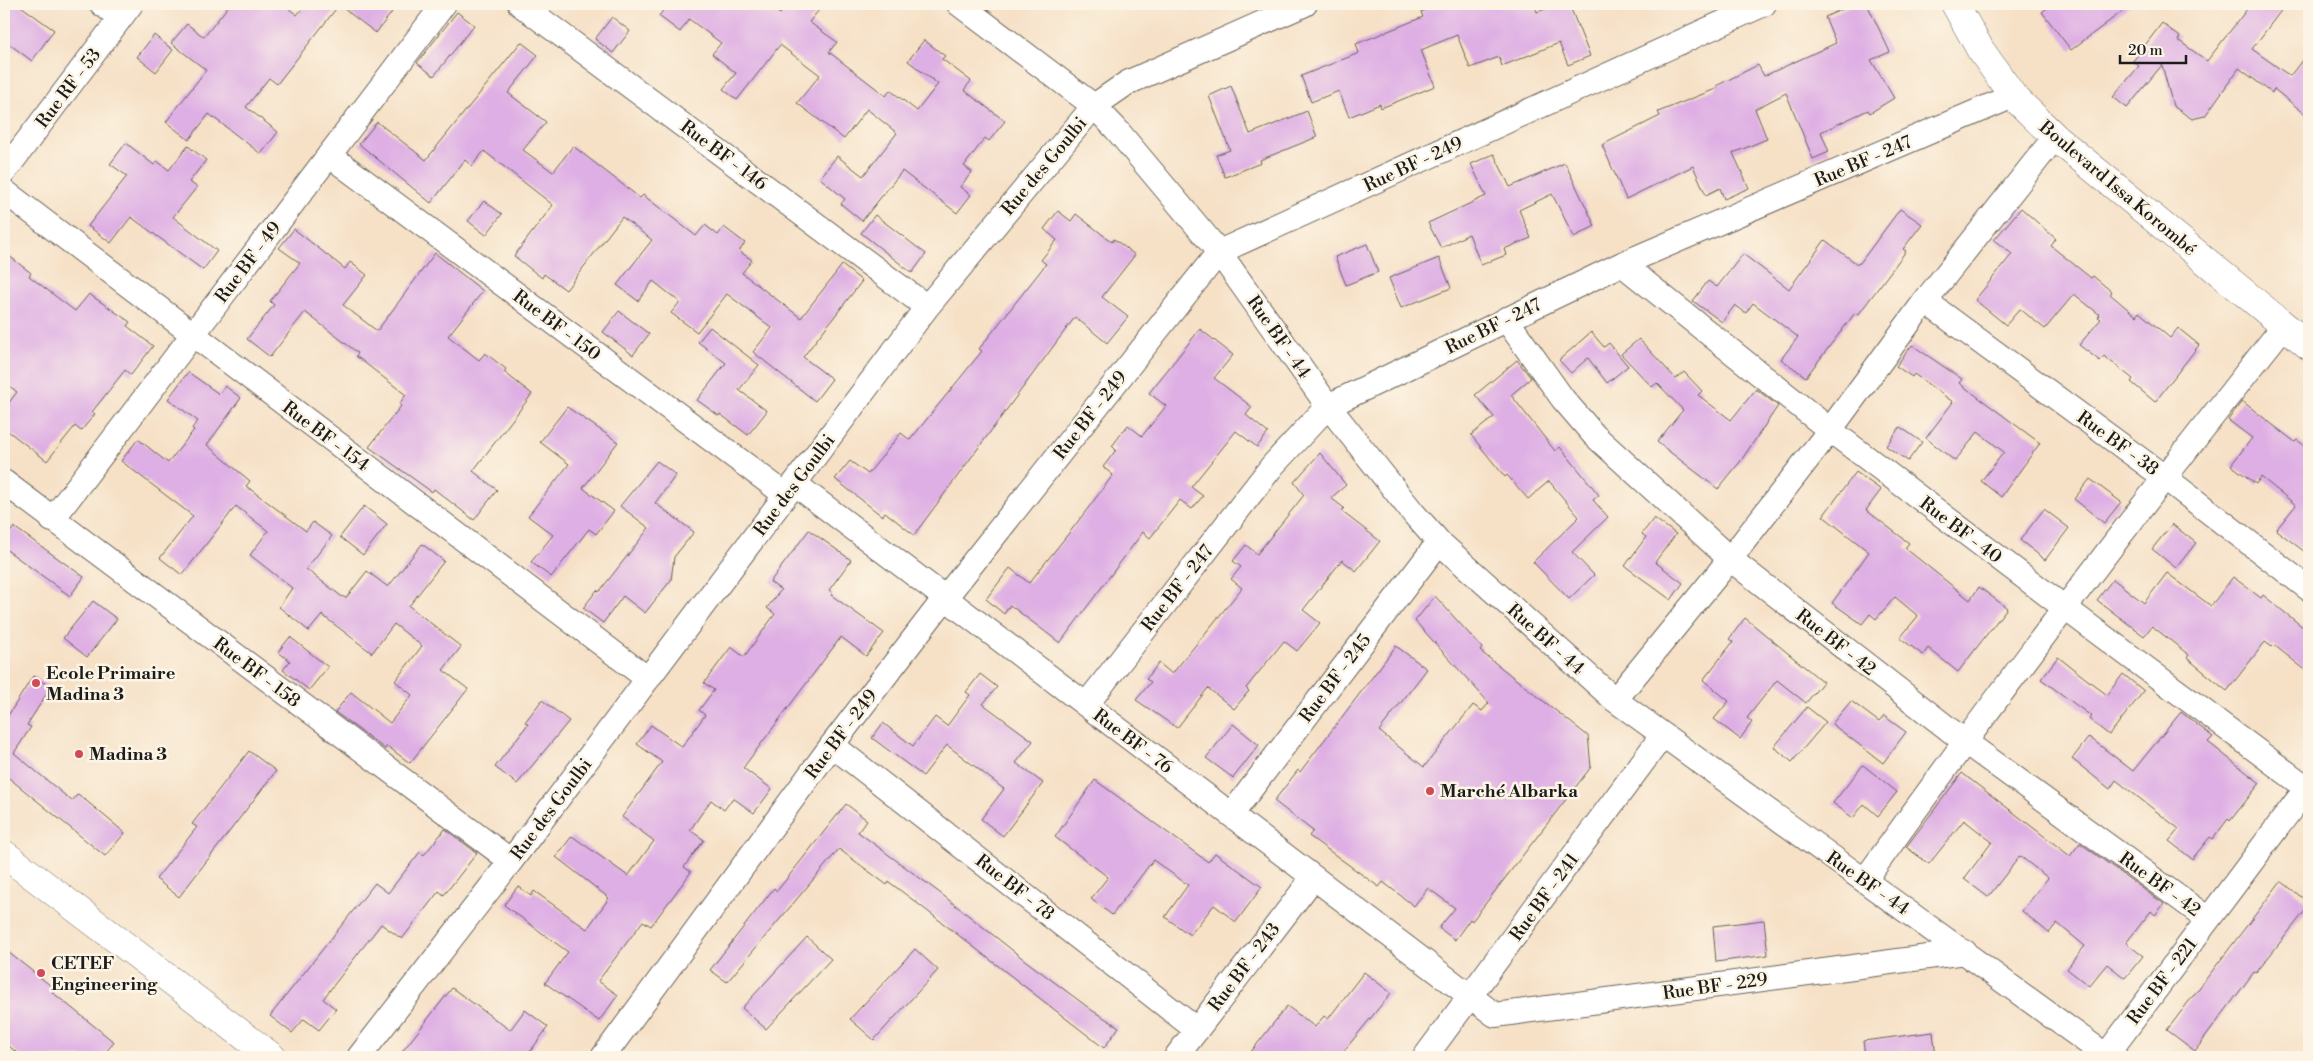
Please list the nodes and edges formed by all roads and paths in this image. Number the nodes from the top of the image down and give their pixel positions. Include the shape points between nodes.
1 (102, 4) edge
2 (444, 4) edge
3 (520, 4) edge
4 (959, 4) edge
5 (1305, 4) edge
6 (1764, 4) edge
7 (1955, 4) edge
8 (126, 11) edge
9 (2013, 96) junction
10 (1094, 106) junction
11 (2055, 137) junction
12 (328, 154) junction
13 (4, 172) edge
14 (4, 191) edge
15 (1219, 252) junction
16 (1622, 264) junction
17 (1925, 301) junction
18 (928, 307) junction
19 (1506, 319) junction
20 (2283, 327) junction
21 (192, 335) junction
22 (2309, 346) edge
23 (1328, 406) junction
24 (1830, 430) junction
25 (2164, 477) junction
26 (4, 482) edge
27 (790, 490) junction
28 (52, 520) junction
29 (1439, 542) junction
30 (1730, 559) junction
31 (2309, 589) edge
32 (945, 598) junction
33 (2065, 608) junction
34 (648, 679) junction
35 (1614, 700) junction
36 (1086, 705) junction
37 (1662, 736) junction
38 (1964, 741) junction
39 (832, 744) junction
40 (2308, 786) edge
41 (1231, 815) junction
42 (4, 854) edge
43 (511, 861) junction
44 (1313, 878) junction
45 (1865, 880) junction
46 (2208, 919) junction
47 (1964, 952) junction
48 (1470, 997) junction
49 (1197, 1030) junction
50 (607, 1056) edge
51 (272, 1057) edge
52 (359, 1057) edge
53 (1176, 1057) edge
54 (1425, 1057) edge
55 (2106, 1057) edge

1 - 8 street
2 - 12 street, Rue BF - 49
3 - 18 street, Rue BF - 146
4 - 10 street, Rue BF - 44
5 - 10 street, Rue des Goulbi via 1126,83
6 - 15 street, Rue BF - 249
7 - 9 street, Boulevard Issa Korombé via 1980,49
8 - 13 street, Rue RF - 53
9 - 11 street, Boulevard Issa Korombé
9 - 16 street, Rue BF - 247
10 - 15 street, Rue BF - 44
10 - 18 street, Rue des Goulbi
11 - 17 street
11 - 20 street, Boulevard Issa Korombé
12 - 21 street, Rue BF - 49
12 - 27 street, Rue BF - 150
14 - 21 street, Rue BF - 154
15 - 23 street, Rue BF - 44
15 - 32 street, Rue BF - 249
16 - 19 street, Rue BF - 247
16 - 24 street, Rue BF - 40
17 - 24 street
17 - 25 street, Rue BF - 38
18 - 27 street, Rue des Goulbi
19 - 23 street, Rue BF - 247
19 - 30 street, Rue BF - 42 via 1563,400 1594,435
20 - 22 street, Boulevard Issa Korombé
20 - 25 street
21 - 28 street, Rue BF - 49
21 - 34 street, Rue BF - 154
23 - 29 street, Rue BF - 44
23 - 36 street, Rue BF - 247 via 1273,465
24 - 30 street
24 - 33 street, Rue BF - 40
25 - 31 street, Rue BF - 38
25 - 33 street
26 - 28 street, Rue BF - 158
27 - 32 street, Rue BF - 76
27 - 34 street, Rue des Goulbi
28 - 43 street, Rue BF - 158
29 - 35 street, Rue BF - 44
29 - 41 street, Rue BF - 245
30 - 35 street
30 - 38 street, Rue BF - 42
32 - 36 street, Rue BF - 76
32 - 39 street, Rue BF - 249
33 - 38 street
33 - 40 street, Rue BF - 40
34 - 43 street, Rue des Goulbi
35 - 37 street, Rue BF - 44
36 - 41 street, Rue BF - 76
37 - 45 street, Rue BF - 44
37 - 48 street, Rue BF - 241
38 - 45 street
38 - 46 street, Rue BF - 42
39 - 49 street, Rue BF - 78
39 - 50 street, Rue BF - 249
40 - 46 street, Rue BF - 221
41 - 44 street, Rue BF - 76
42 - 51 street
43 - 52 street, Rue des Goulbi
44 - 48 street, Rue BF - 76
44 - 49 street, Rue BF - 243
45 - 47 street, Rue BF - 44
46 - 55 street, Rue BF - 221
47 - 48 street, Rue BF - 229 via 1495,1015
47 - 55 street, Rue BF - 44
48 - 54 street, Rue BF - 241
49 - 53 street, Rue BF - 243

